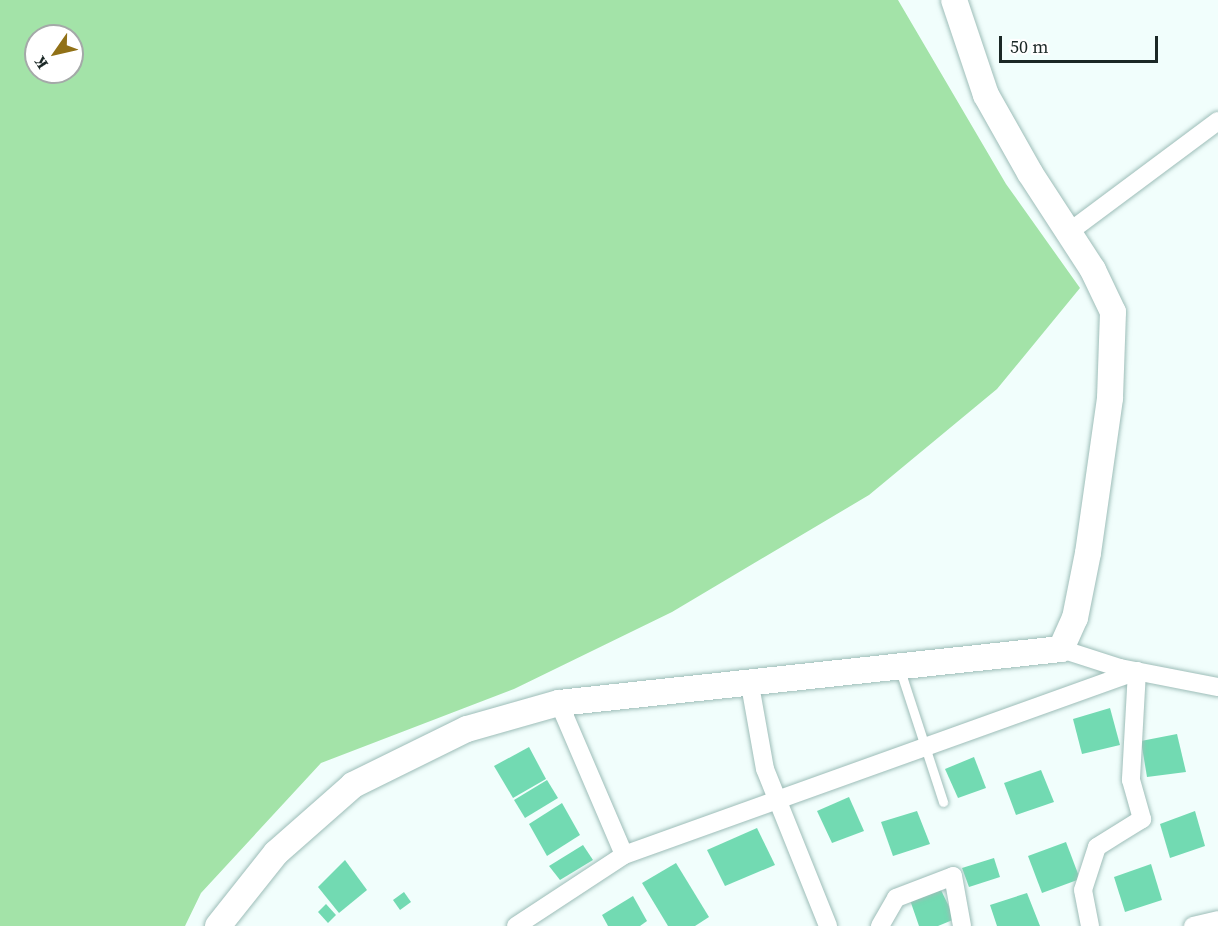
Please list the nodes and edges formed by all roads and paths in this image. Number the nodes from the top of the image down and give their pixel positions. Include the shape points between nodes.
1 (954, 0) edge
2 (1218, 121) edge
3 (1069, 232) junction
4 (1061, 649) junction
5 (899, 667) junction
6 (1137, 671) junction
7 (750, 685) junction
8 (1218, 687) edge
9 (559, 703) junction
10 (925, 747) junction
11 (777, 800) junction
12 (943, 802) dead end
13 (624, 855) junction
14 (1218, 920) edge
15 (218, 926) edge
16 (516, 926) edge
17 (828, 926) edge
18 (880, 926) edge
19 (962, 926) edge
20 (1090, 926) edge
21 (1193, 926) edge

1 - 3 street via 986,95
2 - 3 street
3 - 4 street via 1113,312 1110,398 1088,553 1075,618
4 - 5 street
4 - 6 street
5 - 7 street
5 - 10 lane
6 - 8 street
6 - 10 street
6 - 20 street via 1131,780 1142,819 1097,847 1083,890
7 - 9 street
7 - 11 street via 765,769
9 - 13 street
9 - 15 street via 467,729 353,785 276,853
10 - 11 street
10 - 12 lane
11 - 13 street
11 - 17 street
13 - 16 street
14 - 21 street
18 - 19 street via 896,898 953,876

